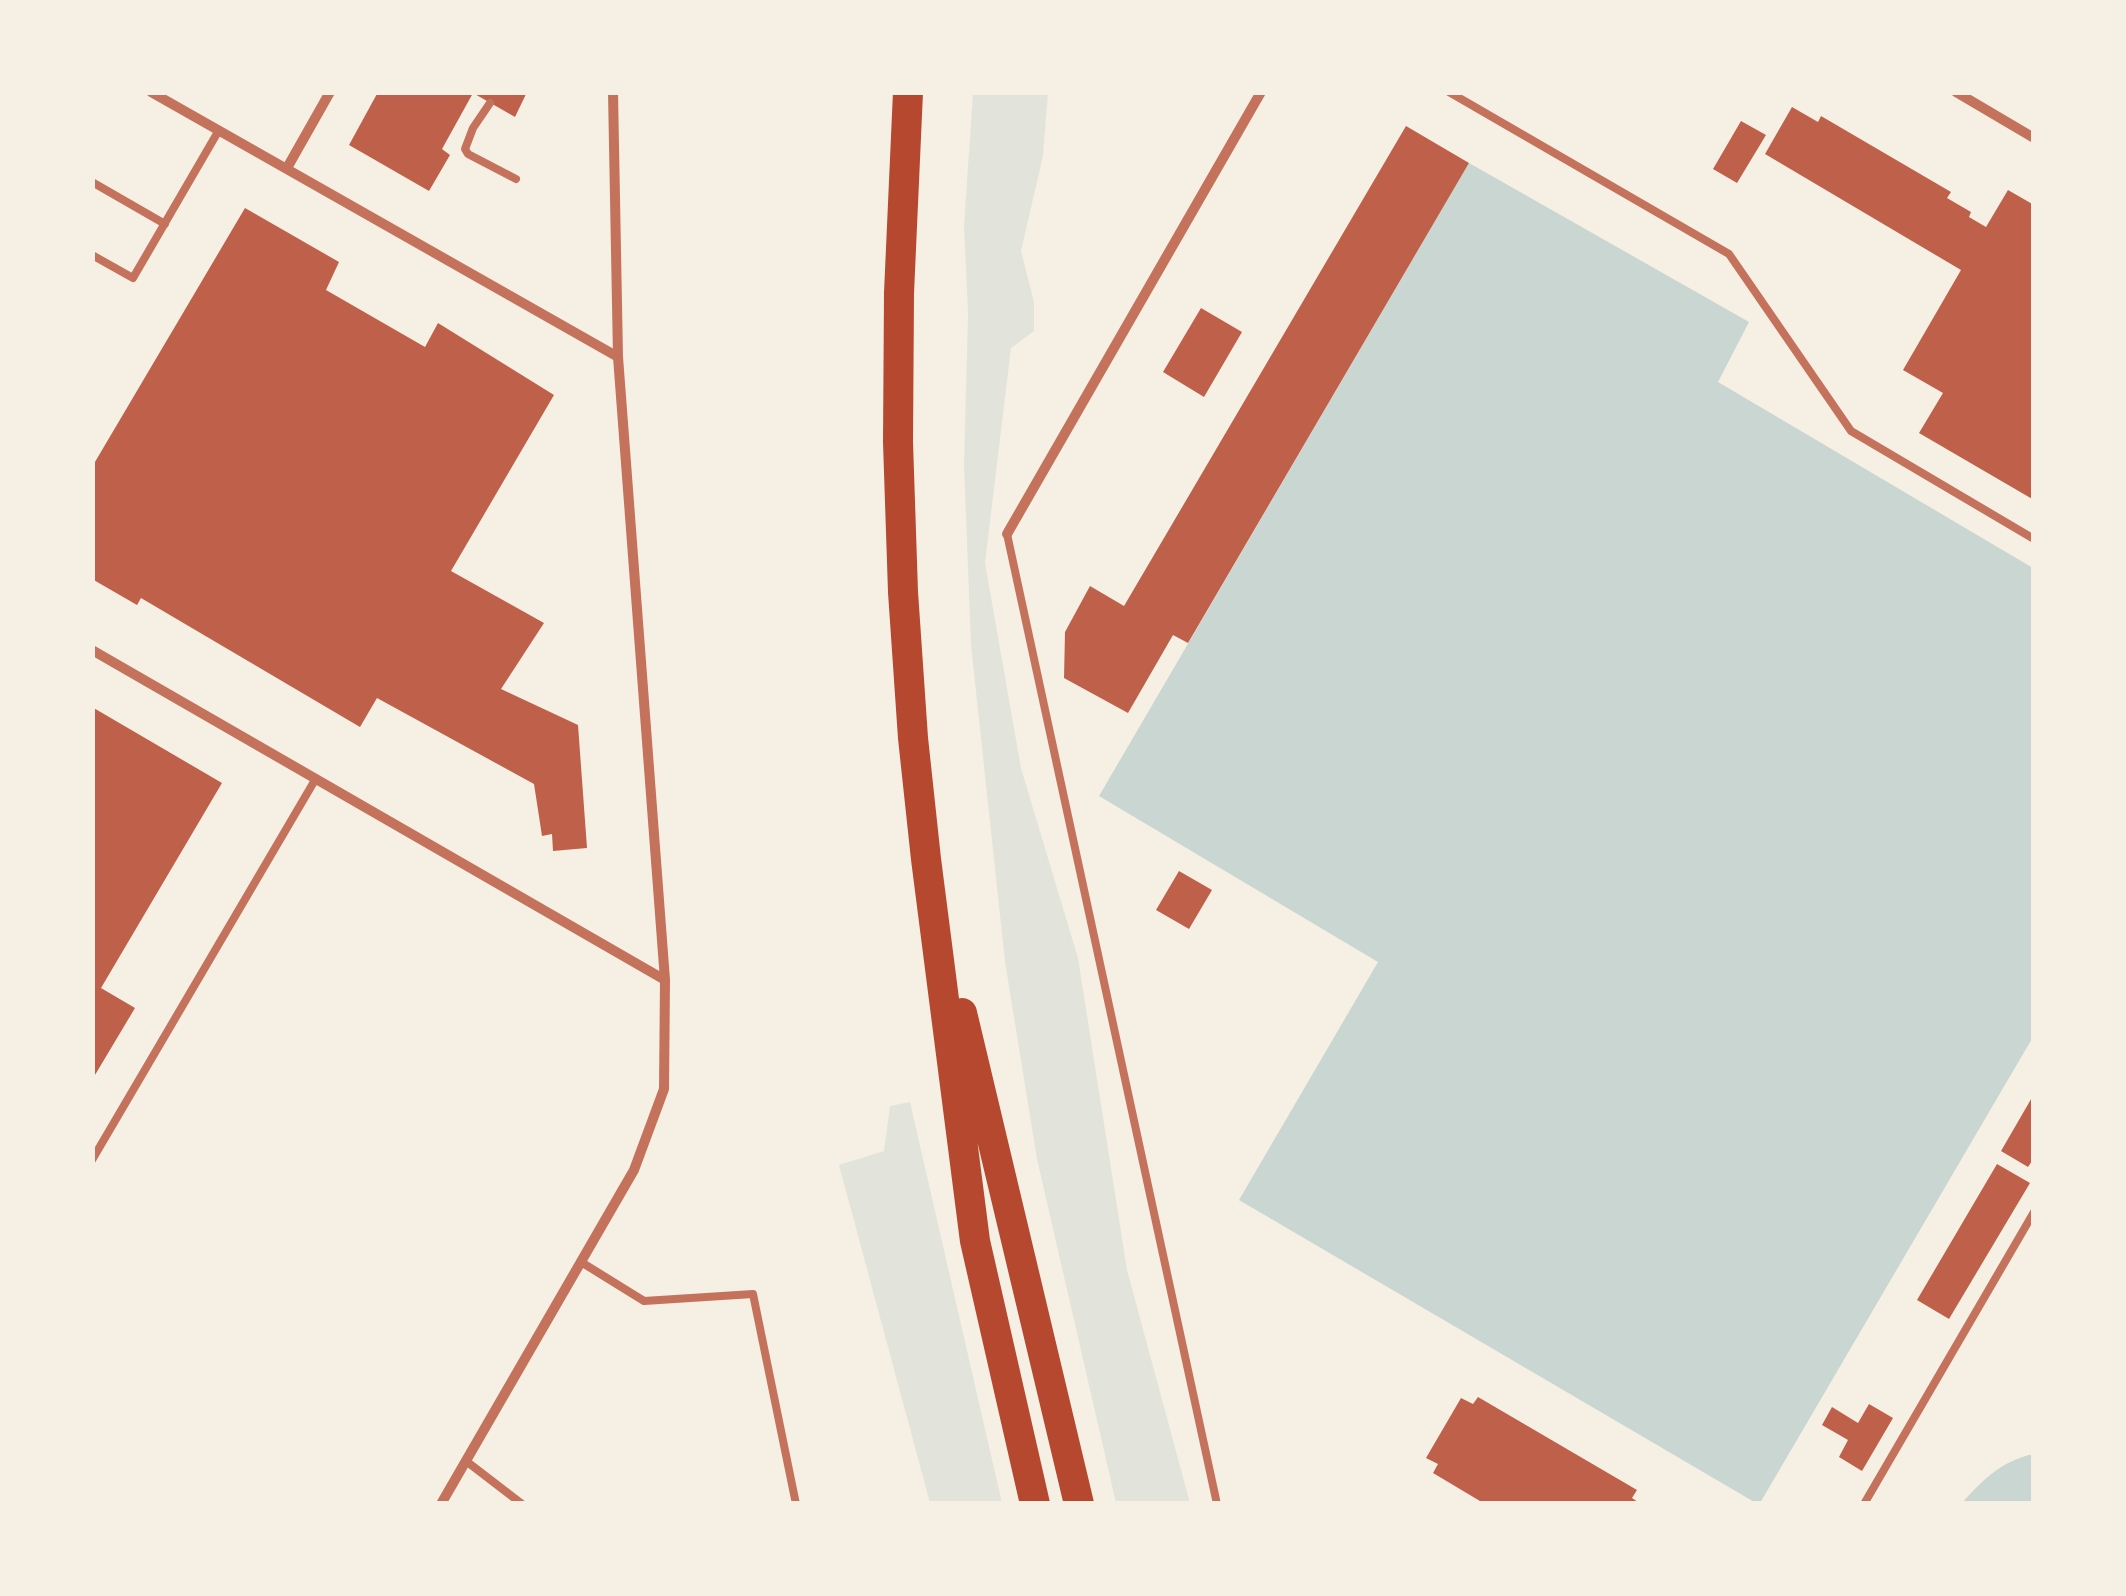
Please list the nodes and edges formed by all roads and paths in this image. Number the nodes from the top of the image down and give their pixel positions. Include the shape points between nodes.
1 (152, 92) edge
2 (330, 92) edge
3 (612, 92) edge
4 (908, 92) edge
5 (1262, 92) edge
6 (1449, 92) edge
7 (1956, 92) edge
8 (490, 103) dead end
9 (219, 130) junction
10 (2034, 138) edge
11 (287, 168) junction
12 (516, 179) dead end
13 (92, 182) edge
14 (165, 224) junction
15 (92, 255) edge
16 (618, 357) junction
17 (1006, 534) joint
18 (2034, 538) edge
19 (92, 650) edge
20 (315, 780) junction
21 (926, 860) junction
22 (665, 980) junction
23 (92, 1160) edge
24 (2034, 1212) edge
25 (581, 1262) junction
26 (466, 1461) junction
27 (441, 1504) edge
28 (522, 1504) edge
29 (796, 1504) edge
30 (1035, 1504) edge
31 (1080, 1504) edge
32 (1217, 1504) edge
33 (1864, 1504) edge

1 - 9 street
2 - 11 street
3 - 16 street
4 - 21 highway via 898,442 907,667
5 - 17 street
6 - 18 lane via 1729,254 1850,431
7 - 10 street
8 - 12 lane via 465,150
9 - 11 street
9 - 14 lane
11 - 16 street
13 - 14 lane
14 - 15 lane via 133,278
16 - 22 street
17 - 32 lane
19 - 20 street
20 - 22 street
20 - 23 lane
21 - 30 highway via 975,1242
21 - 31 highway
22 - 25 street via 664,1089 634,1170
24 - 33 lane
25 - 26 street
25 - 29 lane via 644,1301 754,1294
26 - 27 street
26 - 28 lane

